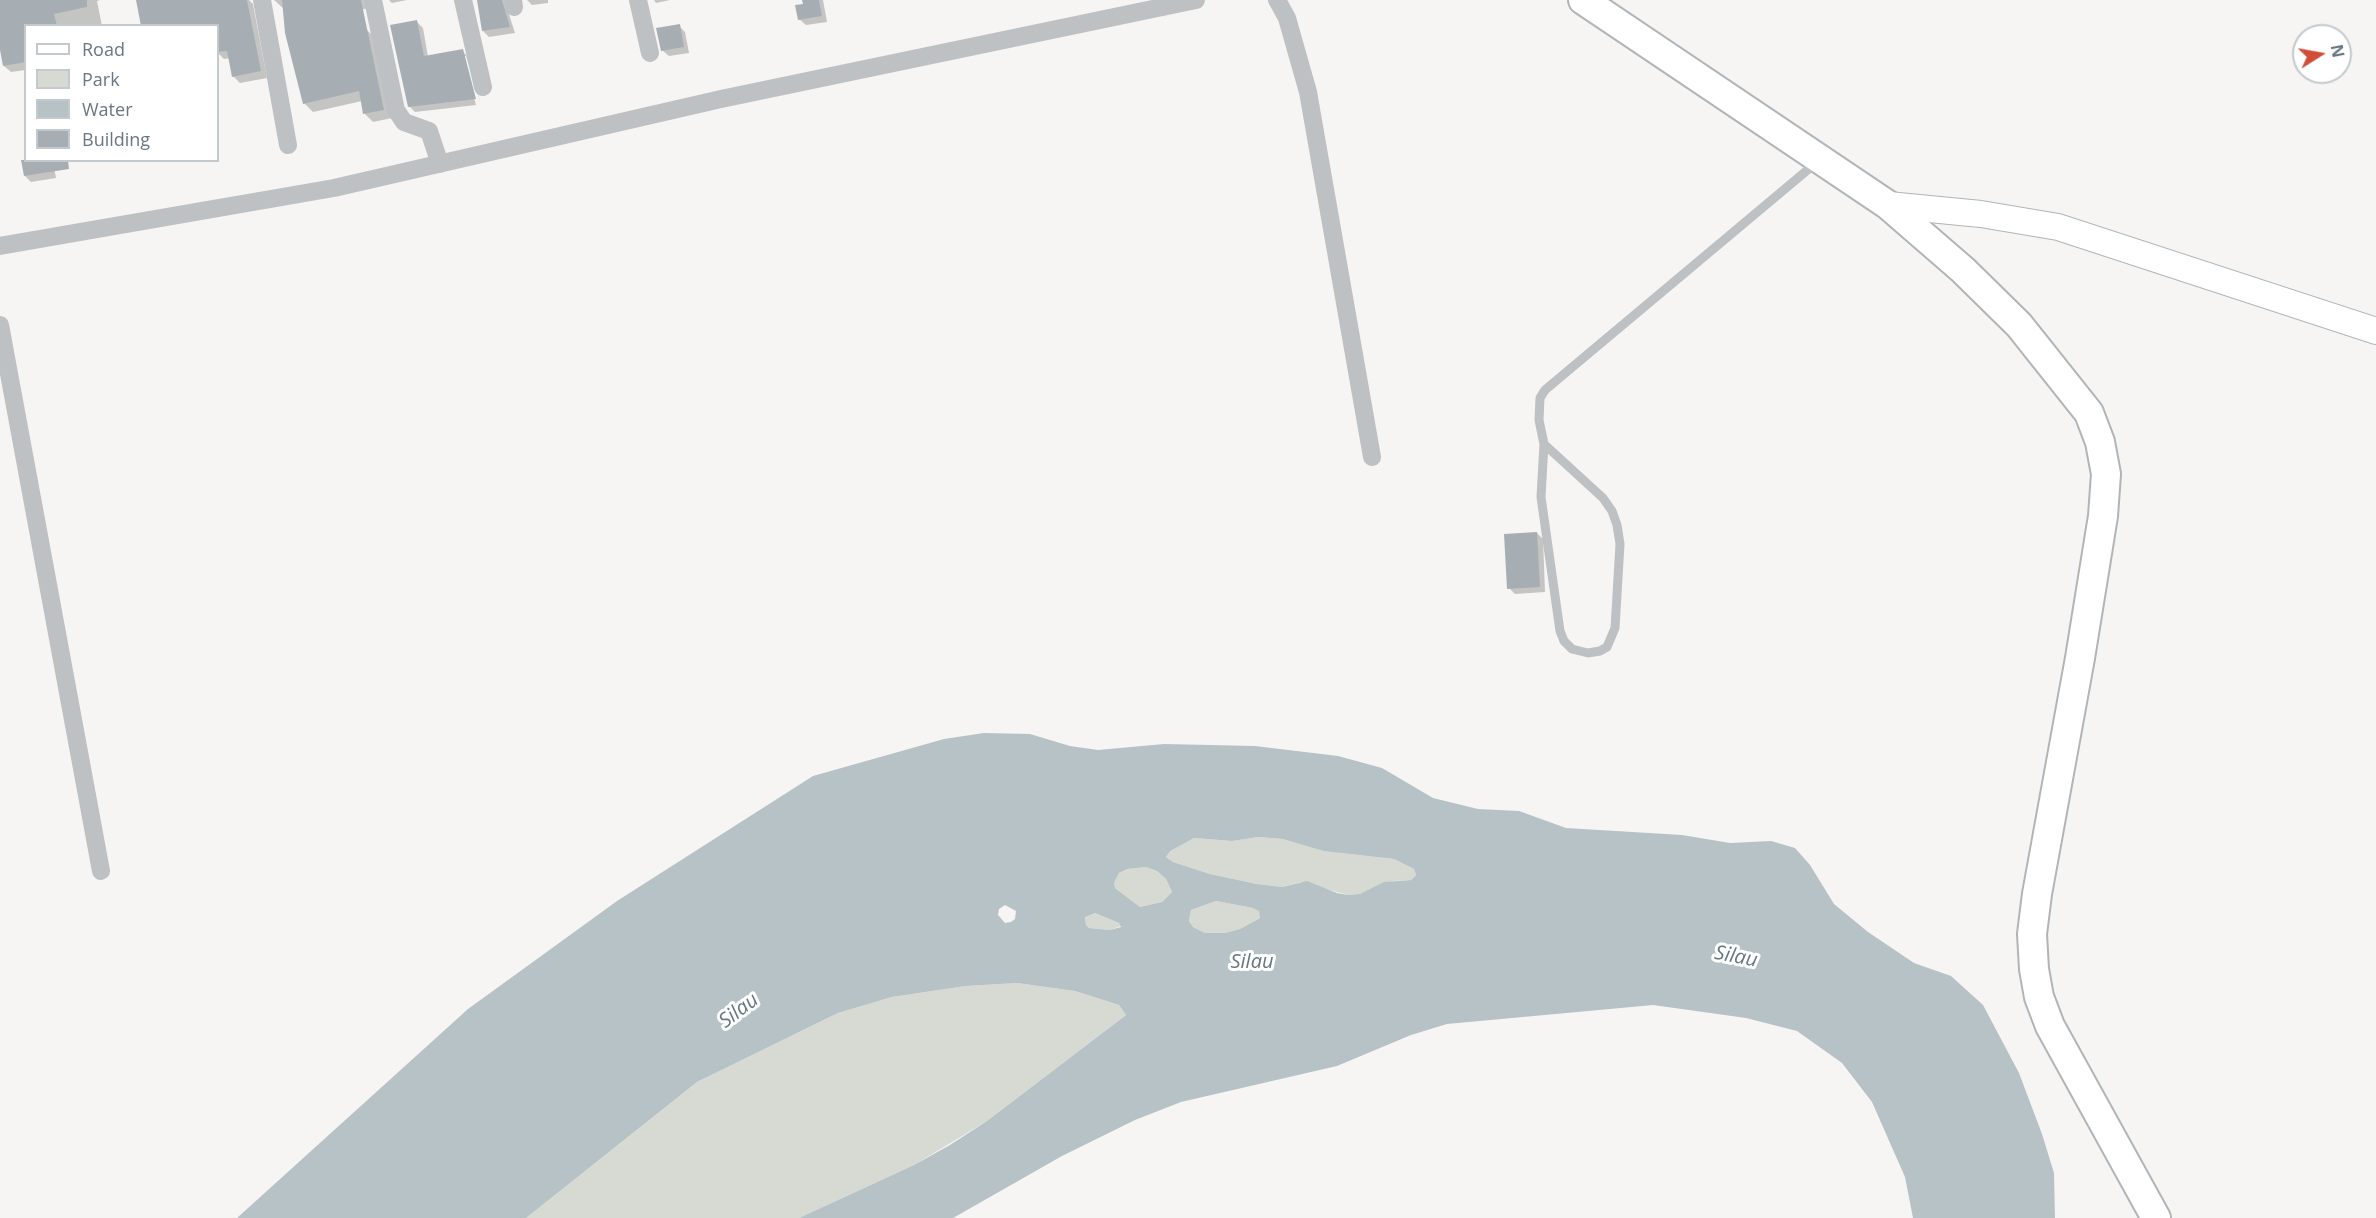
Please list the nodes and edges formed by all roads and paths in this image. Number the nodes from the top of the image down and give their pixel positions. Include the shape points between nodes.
1 (262, 0) edge
2 (373, 0) edge
3 (463, 0) edge
4 (638, 0) edge
5 (1196, 0) edge
6 (1277, 0) edge
7 (1583, 0) edge
8 (650, 53) dead end
9 (483, 87) dead end
10 (288, 145) dead end
11 (1821, 158) junction
12 (440, 164) junction
13 (1888, 205) junction
14 (0, 246) edge
15 (0, 326) edge
16 (2376, 331) edge
17 (1544, 444) junction
18 (1372, 457) dead end
19 (101, 871) dead end
20 (2156, 1218) edge

1 - 10 street
2 - 12 street via 396,110 404,122 429,131
3 - 9 street
4 - 8 street
5 - 12 street via 733,97
6 - 18 street via 1287,18 1308,92
7 - 11 main road
11 - 13 main road
11 - 17 lane via 1545,390 1539,409
12 - 14 street via 334,188
13 - 16 street via 1981,214 2058,227
13 - 20 main road via 2019,325 2071,387 2089,413 2100,442 2106,474 2103,516 2037,894 2032,934 2034,969 2050,1026
15 - 19 street
17 - 17 lane via 1603,498 1617,525 1620,544 1614,628 1607,646 1600,651 1572,649 1560,631 1541,497

